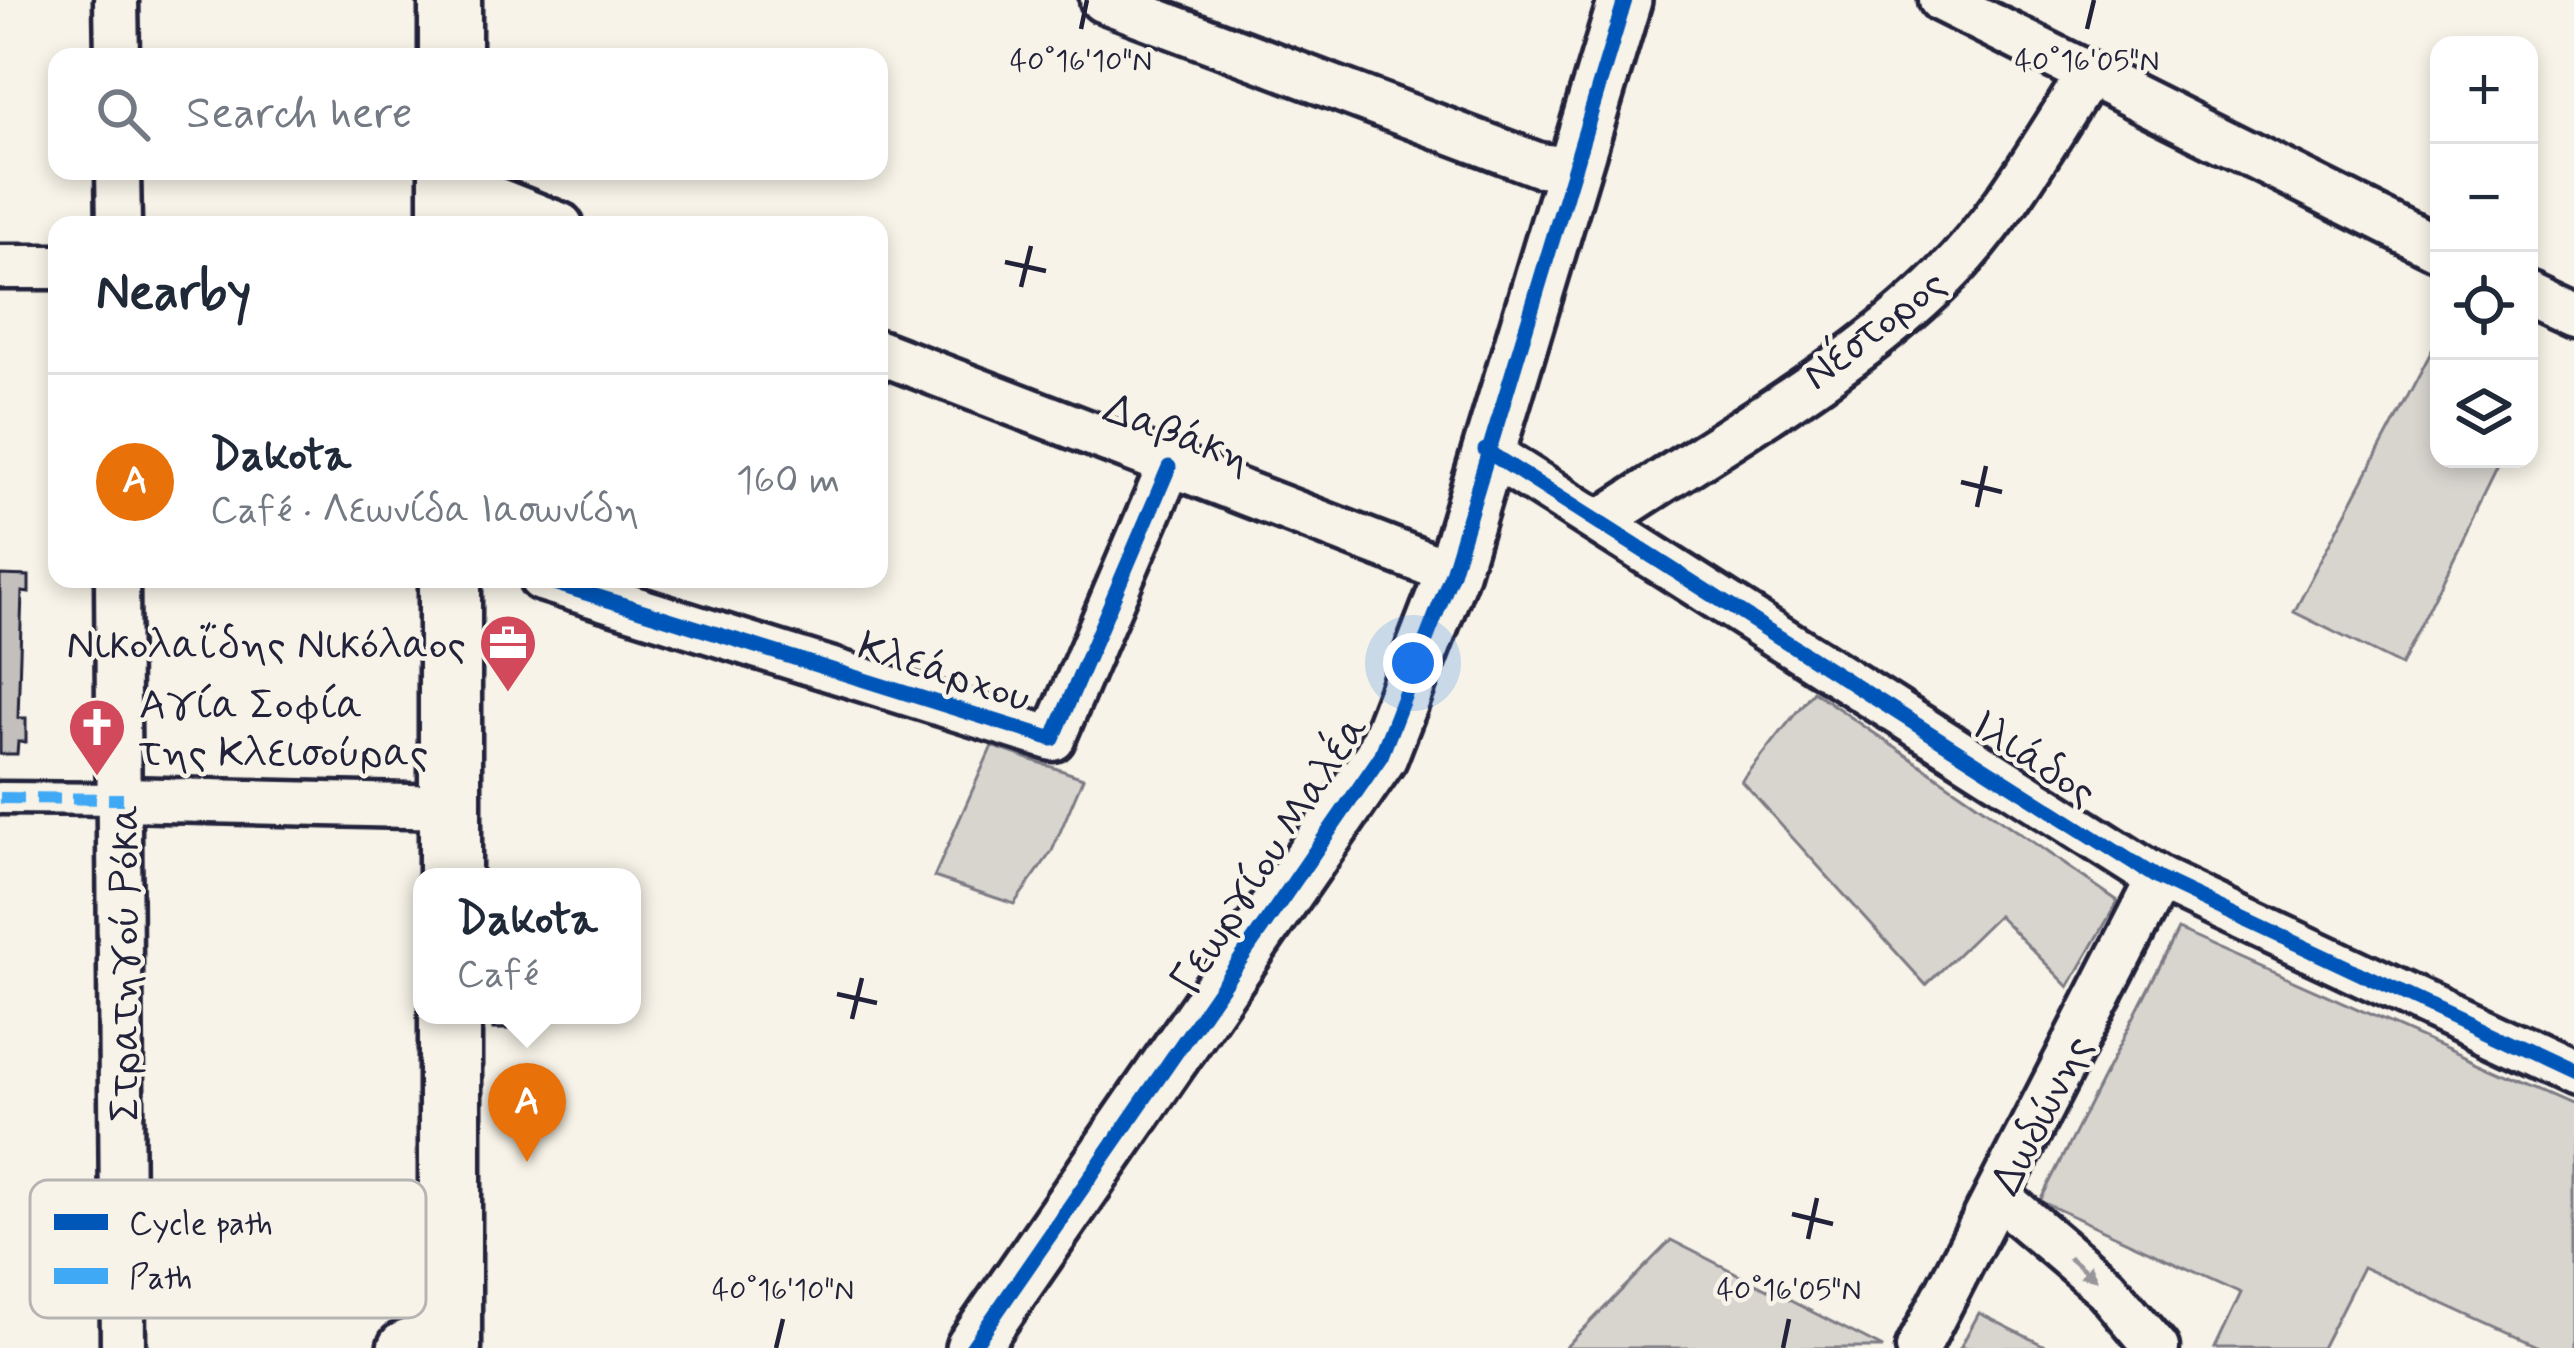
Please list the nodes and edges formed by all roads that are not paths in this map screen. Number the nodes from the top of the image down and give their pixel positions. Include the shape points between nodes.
1 (116, 0) edge
2 (450, 0) edge
3 (1102, 0) edge
4 (1625, 0) edge
5 (1941, 0) edge
6 (117, 48) edge
7 (450, 48) edge
8 (2087, 77) junction
9 (1574, 170) junction
10 (118, 180) edge
11 (450, 195) edge
12 (119, 216) edge
13 (538, 216) edge
14 (2430, 245) edge
15 (0, 267) edge
16 (48, 267) edge
17 (2538, 297) edge
18 (2574, 314) edge
19 (888, 356) edge
20 (1485, 450) junction
21 (1169, 467) junction
22 (1601, 521) junction
23 (1452, 573) junction
24 (117, 588) edge
25 (450, 588) edge
26 (570, 588) edge
27 (0, 798) edge
28 (123, 799) junction
29 (450, 807) junction
30 (450, 868) edge
31 (2159, 879) junction
32 (450, 1024) edge
33 (2574, 1074) edge
34 (123, 1180) edge
35 (1999, 1197) junction
36 (435, 1342) edge
37 (972, 1348) edge
38 (1918, 1348) edge
39 (2157, 1348) edge

1 - 6 street
2 - 7 main road
3 - 9 street via 1539,165
4 - 9 street, Γεωργίου Μαλέα
5 - 8 street
8 - 14 street
8 - 22 street, Νέστορος via 2017,186 1944,277 1846,356
9 - 20 street, Γεωργίου Μαλέα
10 - 12 street
11 - 13 street via 490,197
15 - 16 street
17 - 18 street
19 - 21 street, Δαβάκη
20 - 22 street, Ιλιάδος
20 - 23 street, Γεωργίου Μαλέα
21 - 23 street, Δαβάκη
21 - 26 street, Κλεάρχου via 1053,739
22 - 31 street, Ιλιάδος
23 - 37 street, Γεωργίου Μαλέα via 1412,688 1347,812
24 - 28 street, Στρατηγού Ρόκα
25 - 29 main road
27 - 28 street
28 - 29 street
28 - 34 street, Στρατηγού Ρόκα
29 - 30 main road
31 - 33 street, Ιλιάδος
31 - 35 street, Δωδώνης
32 - 36 main road
35 - 38 street, Δωδώνης
35 -> 39 street via 2106,1288

